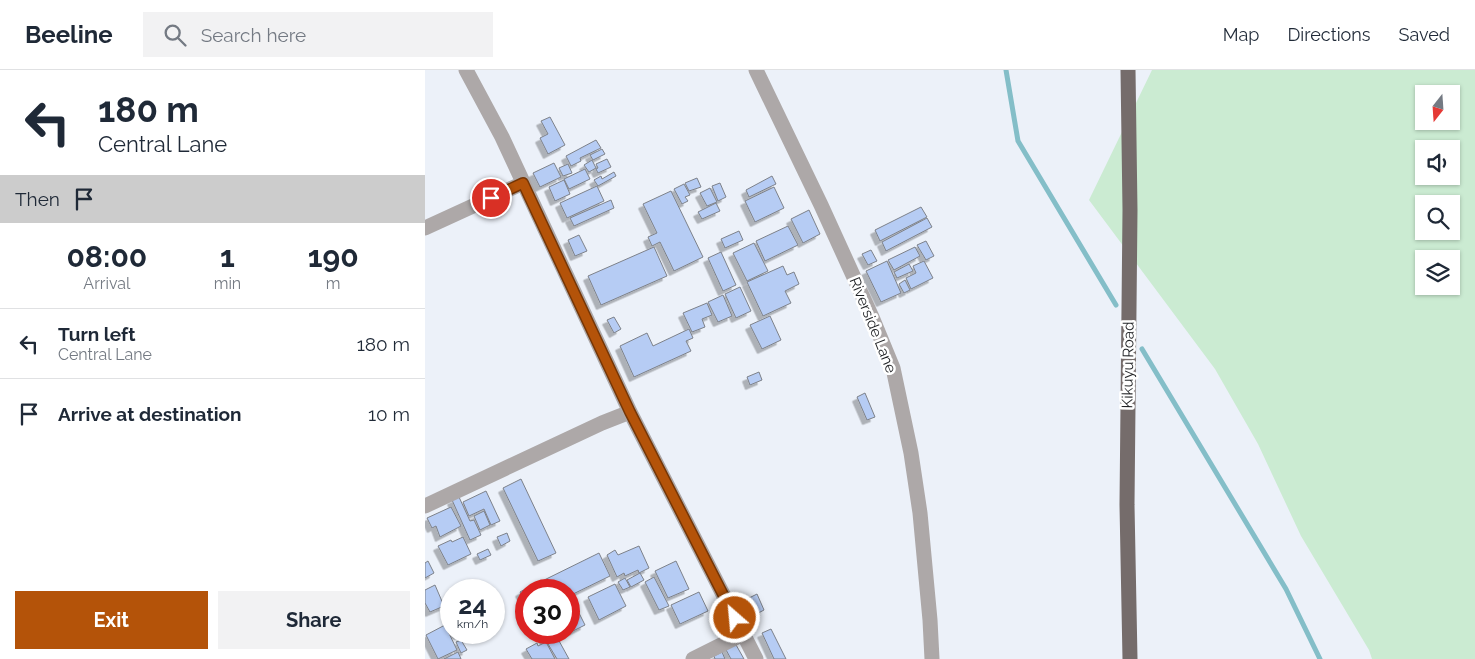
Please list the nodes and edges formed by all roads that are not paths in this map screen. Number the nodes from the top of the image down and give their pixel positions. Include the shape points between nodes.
1 (466, 70) edge
2 (756, 70) edge
3 (1128, 70) edge
4 (523, 183) junction
5 (425, 228) edge
6 (630, 412) junction
7 (425, 506) edge
8 (743, 634) junction
9 (693, 659) edge
10 (756, 659) edge
11 (931, 659) edge
12 (1130, 659) edge

1 - 4 street
2 - 11 street, Riverside Lane via 821,205 893,368 920,513
3 - 12 main road, Kikuyu Road
4 - 5 street
4 - 6 street
6 - 7 street
6 - 8 street
8 - 9 street
8 - 10 street

